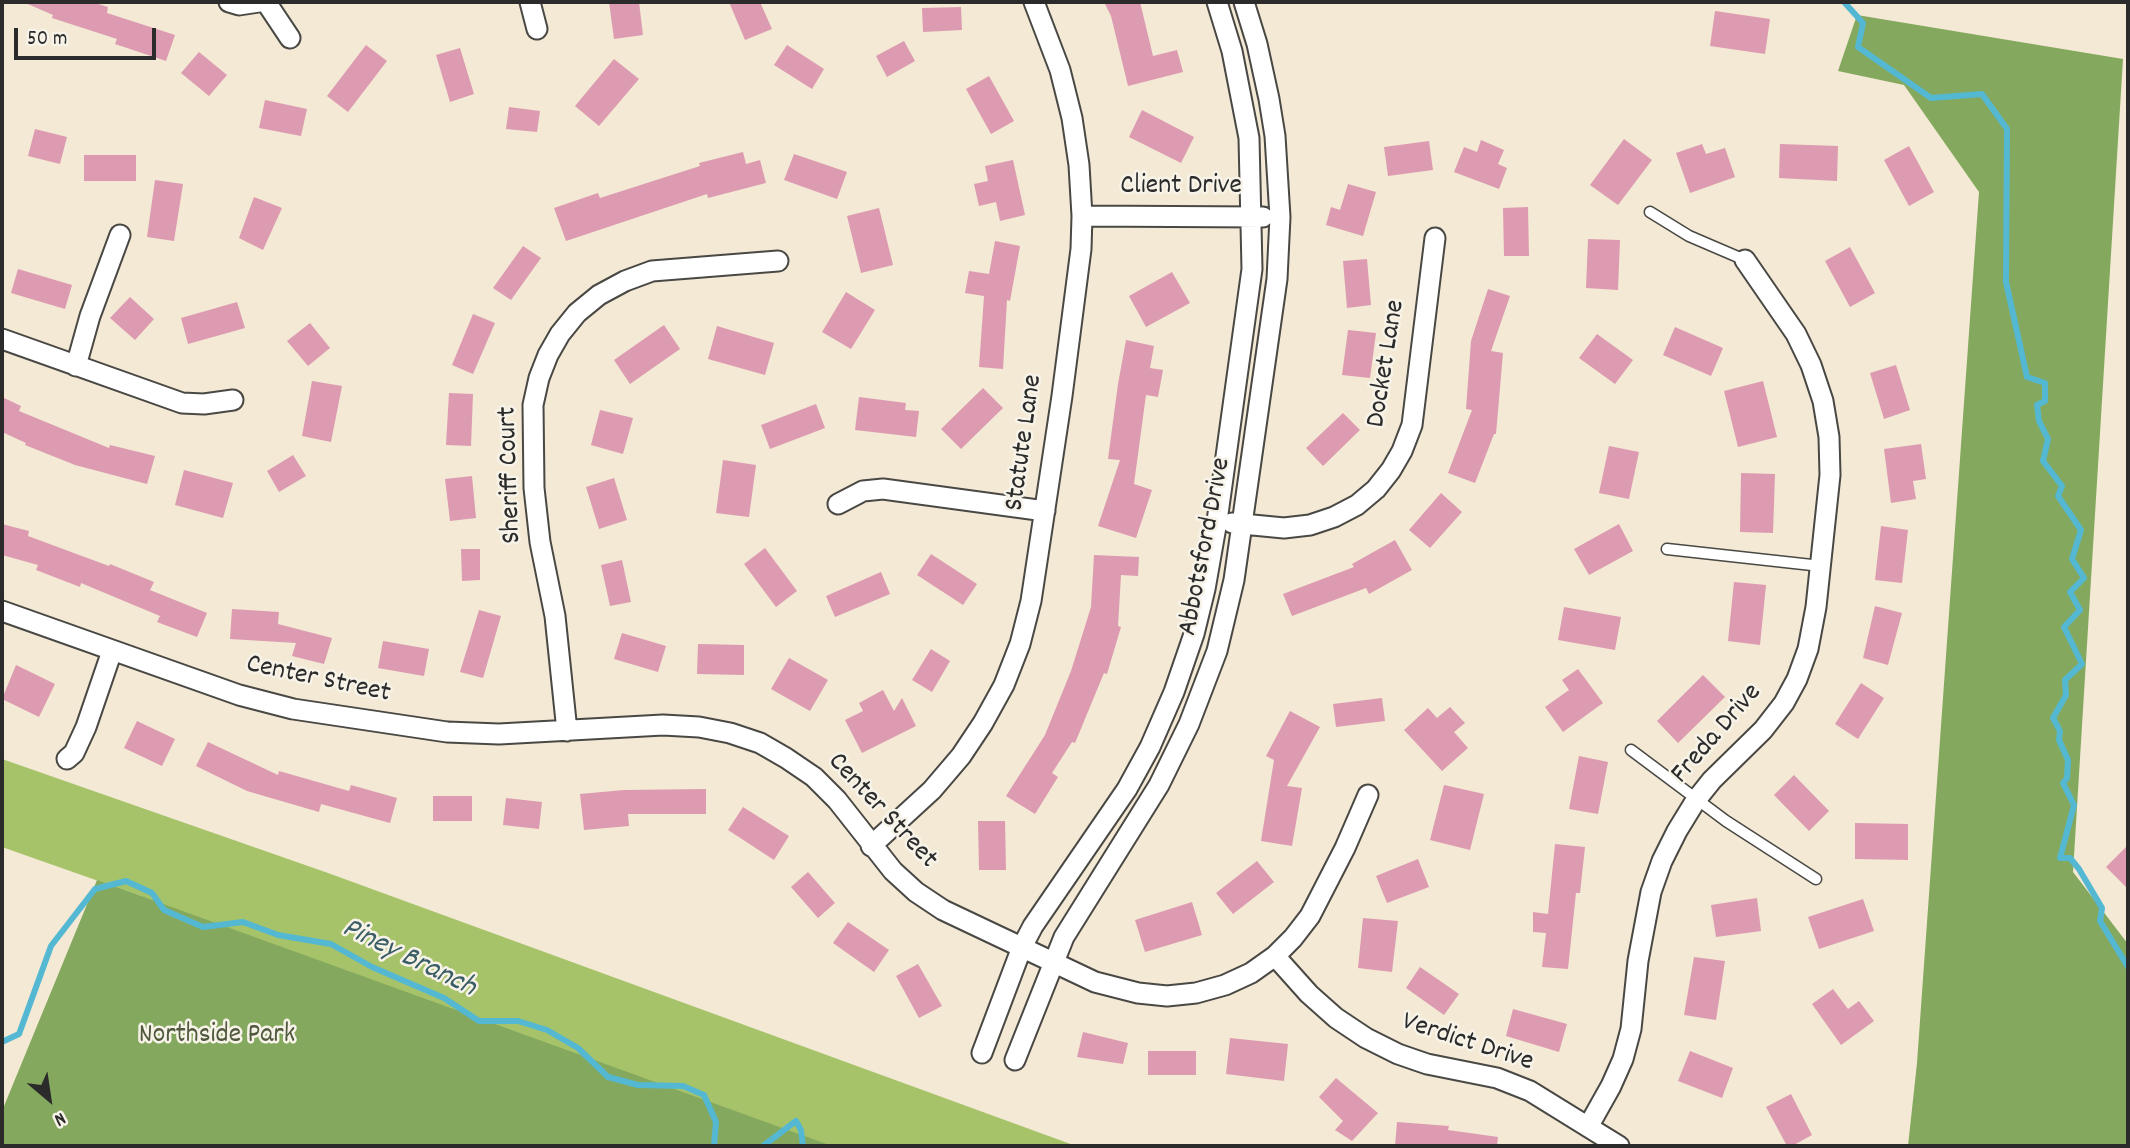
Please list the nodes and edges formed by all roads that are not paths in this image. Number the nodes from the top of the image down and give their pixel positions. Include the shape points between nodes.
1 (229, 2) edge
2 (259, 2) edge
3 (266, 2) edge
4 (530, 2) edge
5 (1034, 2) edge
6 (1217, 2) edge
7 (1244, 2) edge
8 (537, 29) dead end
9 (290, 38) dead end
10 (1650, 212) dead end
11 (1082, 216) junction
12 (1252, 216) junction
13 (1280, 217) junction
14 (120, 235) dead end
15 (1435, 238) dead end
16 (1745, 260) joint
17 (778, 261) dead end
18 (2, 339) edge
19 (76, 366) junction
20 (233, 400) dead end
21 (838, 504) dead end
22 (1045, 511) junction
23 (1217, 521) junction
24 (1242, 524) junction
25 (1667, 550) dead end
26 (1821, 566) junction
27 (2, 611) edge
28 (112, 651) junction
29 (567, 731) junction
30 (1631, 750) dead end
31 (67, 759) dead end
32 (1368, 795) dead end
33 (1696, 800) junction
34 (871, 846) junction
35 (1816, 879) dead end
36 (1022, 947) junction
37 (1275, 956) junction
38 (1053, 961) junction
39 (982, 1053) dead end
40 (1015, 1060) dead end
41 (1588, 1127) junction
42 (1619, 1146) edge

1 - 2 street
3 - 9 street
4 - 8 street
5 - 11 street, Statute Lane via 1060,70 1072,118
6 - 12 street, Abbotsford Drive via 1250,138
7 - 13 street, Abbotsford Drive via 1269,99
10 - 16 lane via 1699,241
11 - 12 street, Client Drive
11 - 22 street, Statute Lane
12 - 13 street, Client Drive
12 - 23 street, Abbotsford Drive via 1251,282
13 - 24 street, Abbotsford Drive via 1277,279
14 - 19 street
15 - 24 street, Docket Lane via 1412,425 1391,470 1357,505 1334,517 1284,528
16 - 26 street, Freda Drive via 1796,334 1823,401 1830,475
17 - 29 street, Sheriff Court via 652,271 625,281 577,313 548,355 533,405 534,488
18 - 19 street
19 - 20 street via 183,403
21 - 22 street via 863,491 883,489
22 - 34 street, Statute Lane via 1031,601 1004,685 961,756 932,790
23 - 24 street, Docket Lane
23 - 36 street, Abbotsford Drive via 1194,634 1150,747
24 - 38 street, Abbotsford Drive via 1217,650 1189,724 1159,785 1076,916
25 - 26 lane
26 - 33 street, Freda Drive via 1808,649 1797,679 1763,730
27 - 28 street, Center Street
28 - 29 street, Center Street via 293,709 420,730
28 - 31 street via 86,727
29 - 34 street, Center Street via 687,726 760,743 814,777
30 - 33 lane
32 - 37 street, Center Street via 1310,916
33 - 35 lane
33 - 41 street, Freda Drive via 1676,831 1651,892 1623,1059
34 - 36 street, Center Street via 916,892 943,910
36 - 38 street, Center Street
36 - 39 street, Abbotsford Drive
37 - 38 street, Center Street via 1225,985 1167,996 1121,990
37 - 41 street, Verdict Drive via 1309,994 1366,1038 1427,1064 1497,1078 1530,1091
38 - 40 street, Abbotsford Drive
41 - 42 street, Verdict Drive

